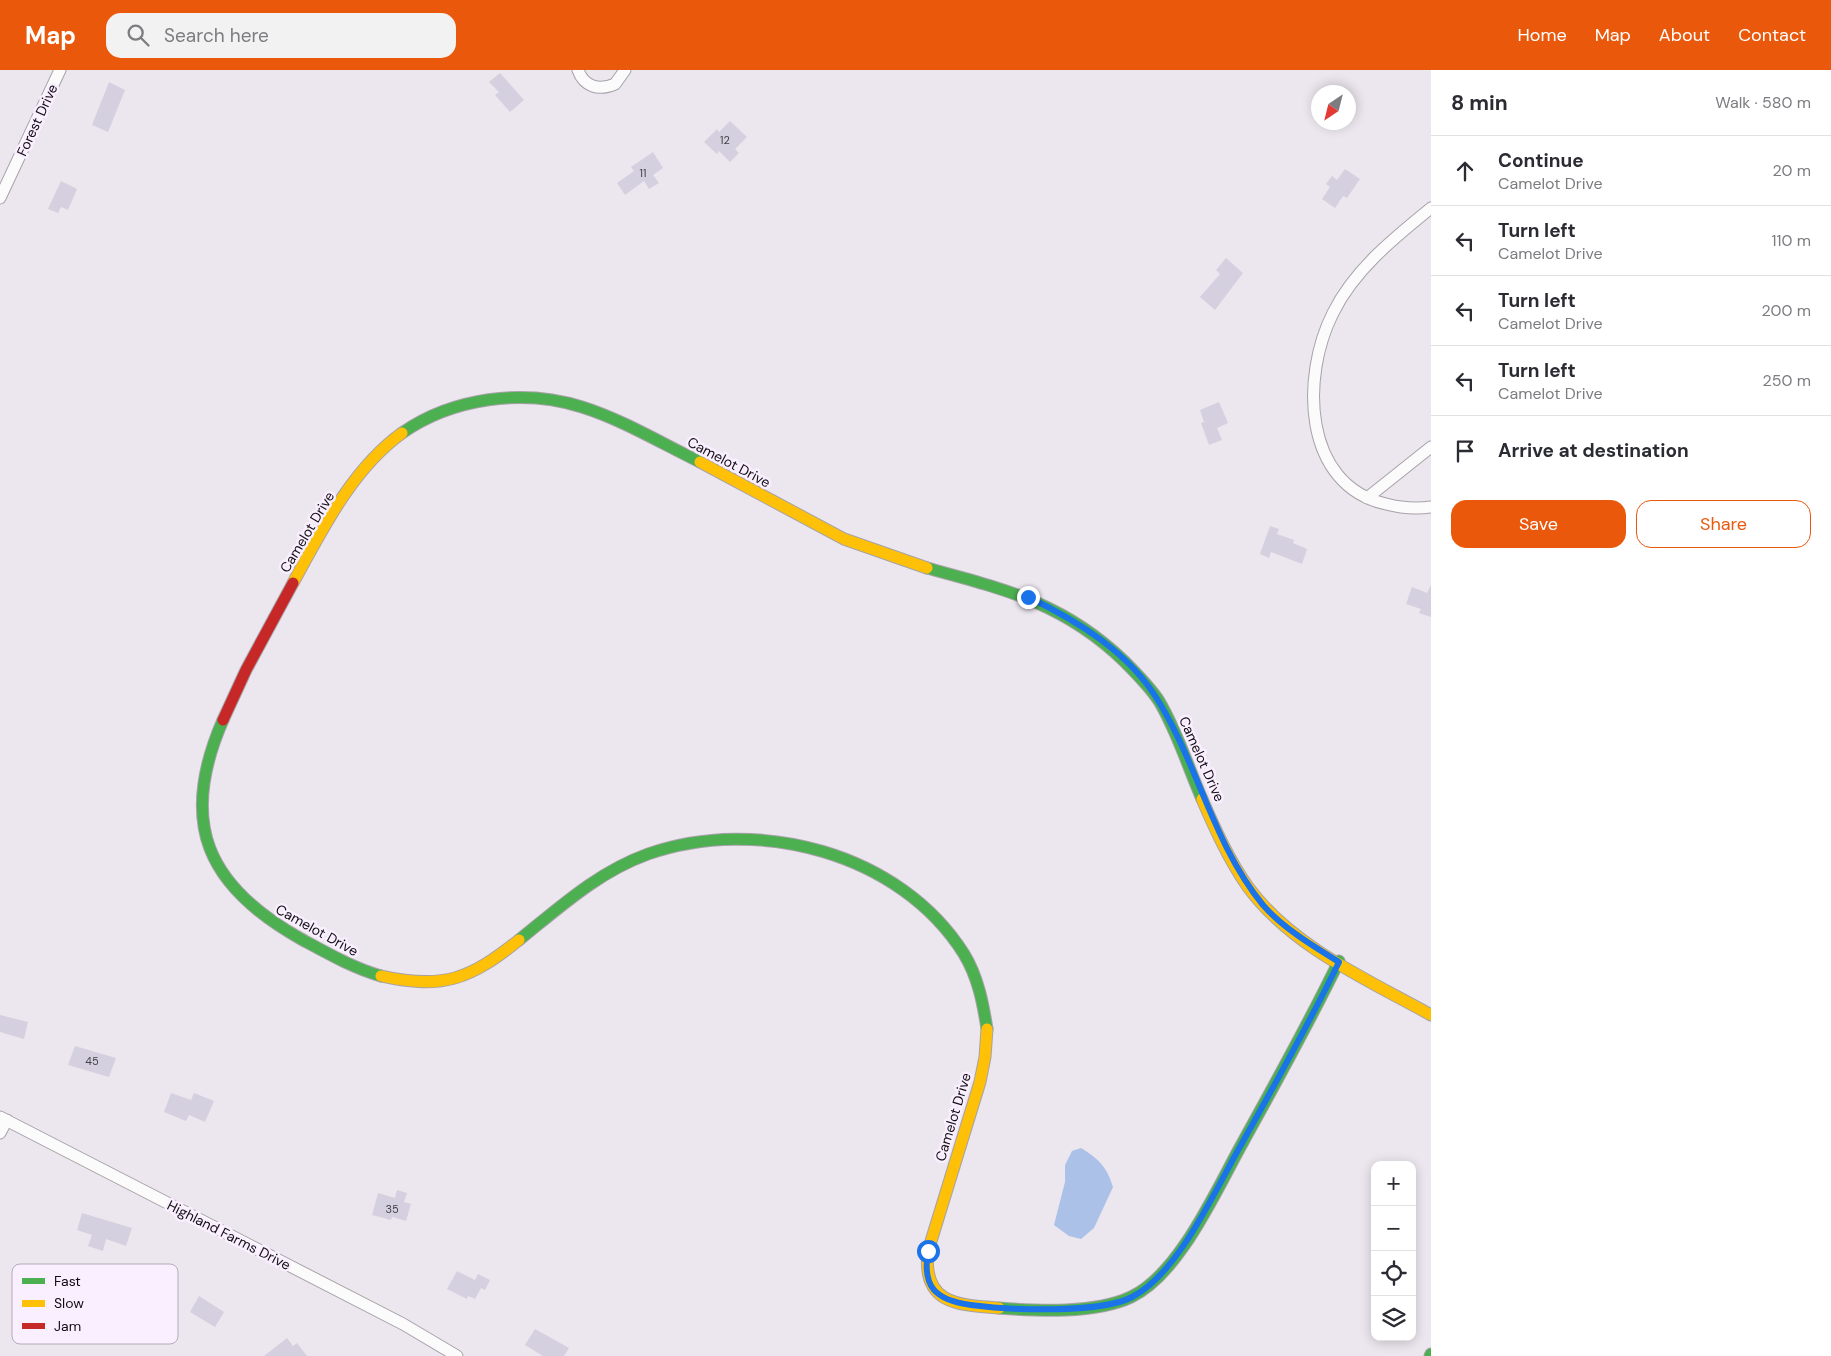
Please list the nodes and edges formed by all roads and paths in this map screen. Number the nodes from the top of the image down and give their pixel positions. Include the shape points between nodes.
1 (60, 70) edge
2 (578, 70) edge
3 (625, 70) edge
4 (0, 198) edge
5 (1431, 208) edge
6 (1431, 447) edge
7 (1367, 498) junction
8 (1431, 507) edge
9 (1339, 962) junction
10 (1431, 1015) edge
11 (3, 1119) edge
12 (0, 1133) edge
13 (457, 1356) edge

1 - 4 street, Forest Drive
2 - 3 street via 585,82 599,88 615,84
5 - 7 street via 1392,241 1350,286 1327,326 1316,360 1316,426 1324,455 1346,484
6 - 7 street
7 - 8 street via 1402,507
9 - 9 street, Camelot Drive via 1264,906 1237,870 1159,702 1140,677 1107,645 1069,618 1028,597 894,558 851,542 604,414 560,402 513,398 468,403 424,419 398,435 376,455 324,530 271,624 210,750 203,780 206,841 218,870 237,894 272,924 367,974 397,981 444,982 473,972 623,864 667,847 712,839 758,839 804,847 848,860 889,881 927,909 958,944 979,985 987,1030 982,1075 925,1266 927,1282 937,1294 966,1304 996,1309 1102,1307 1132,1297 1157,1279 1193,1230 1298,1043
9 - 10 street, Camelot Drive
11 - 12 street
11 - 13 street, Highland Farms Drive via 403,1324

